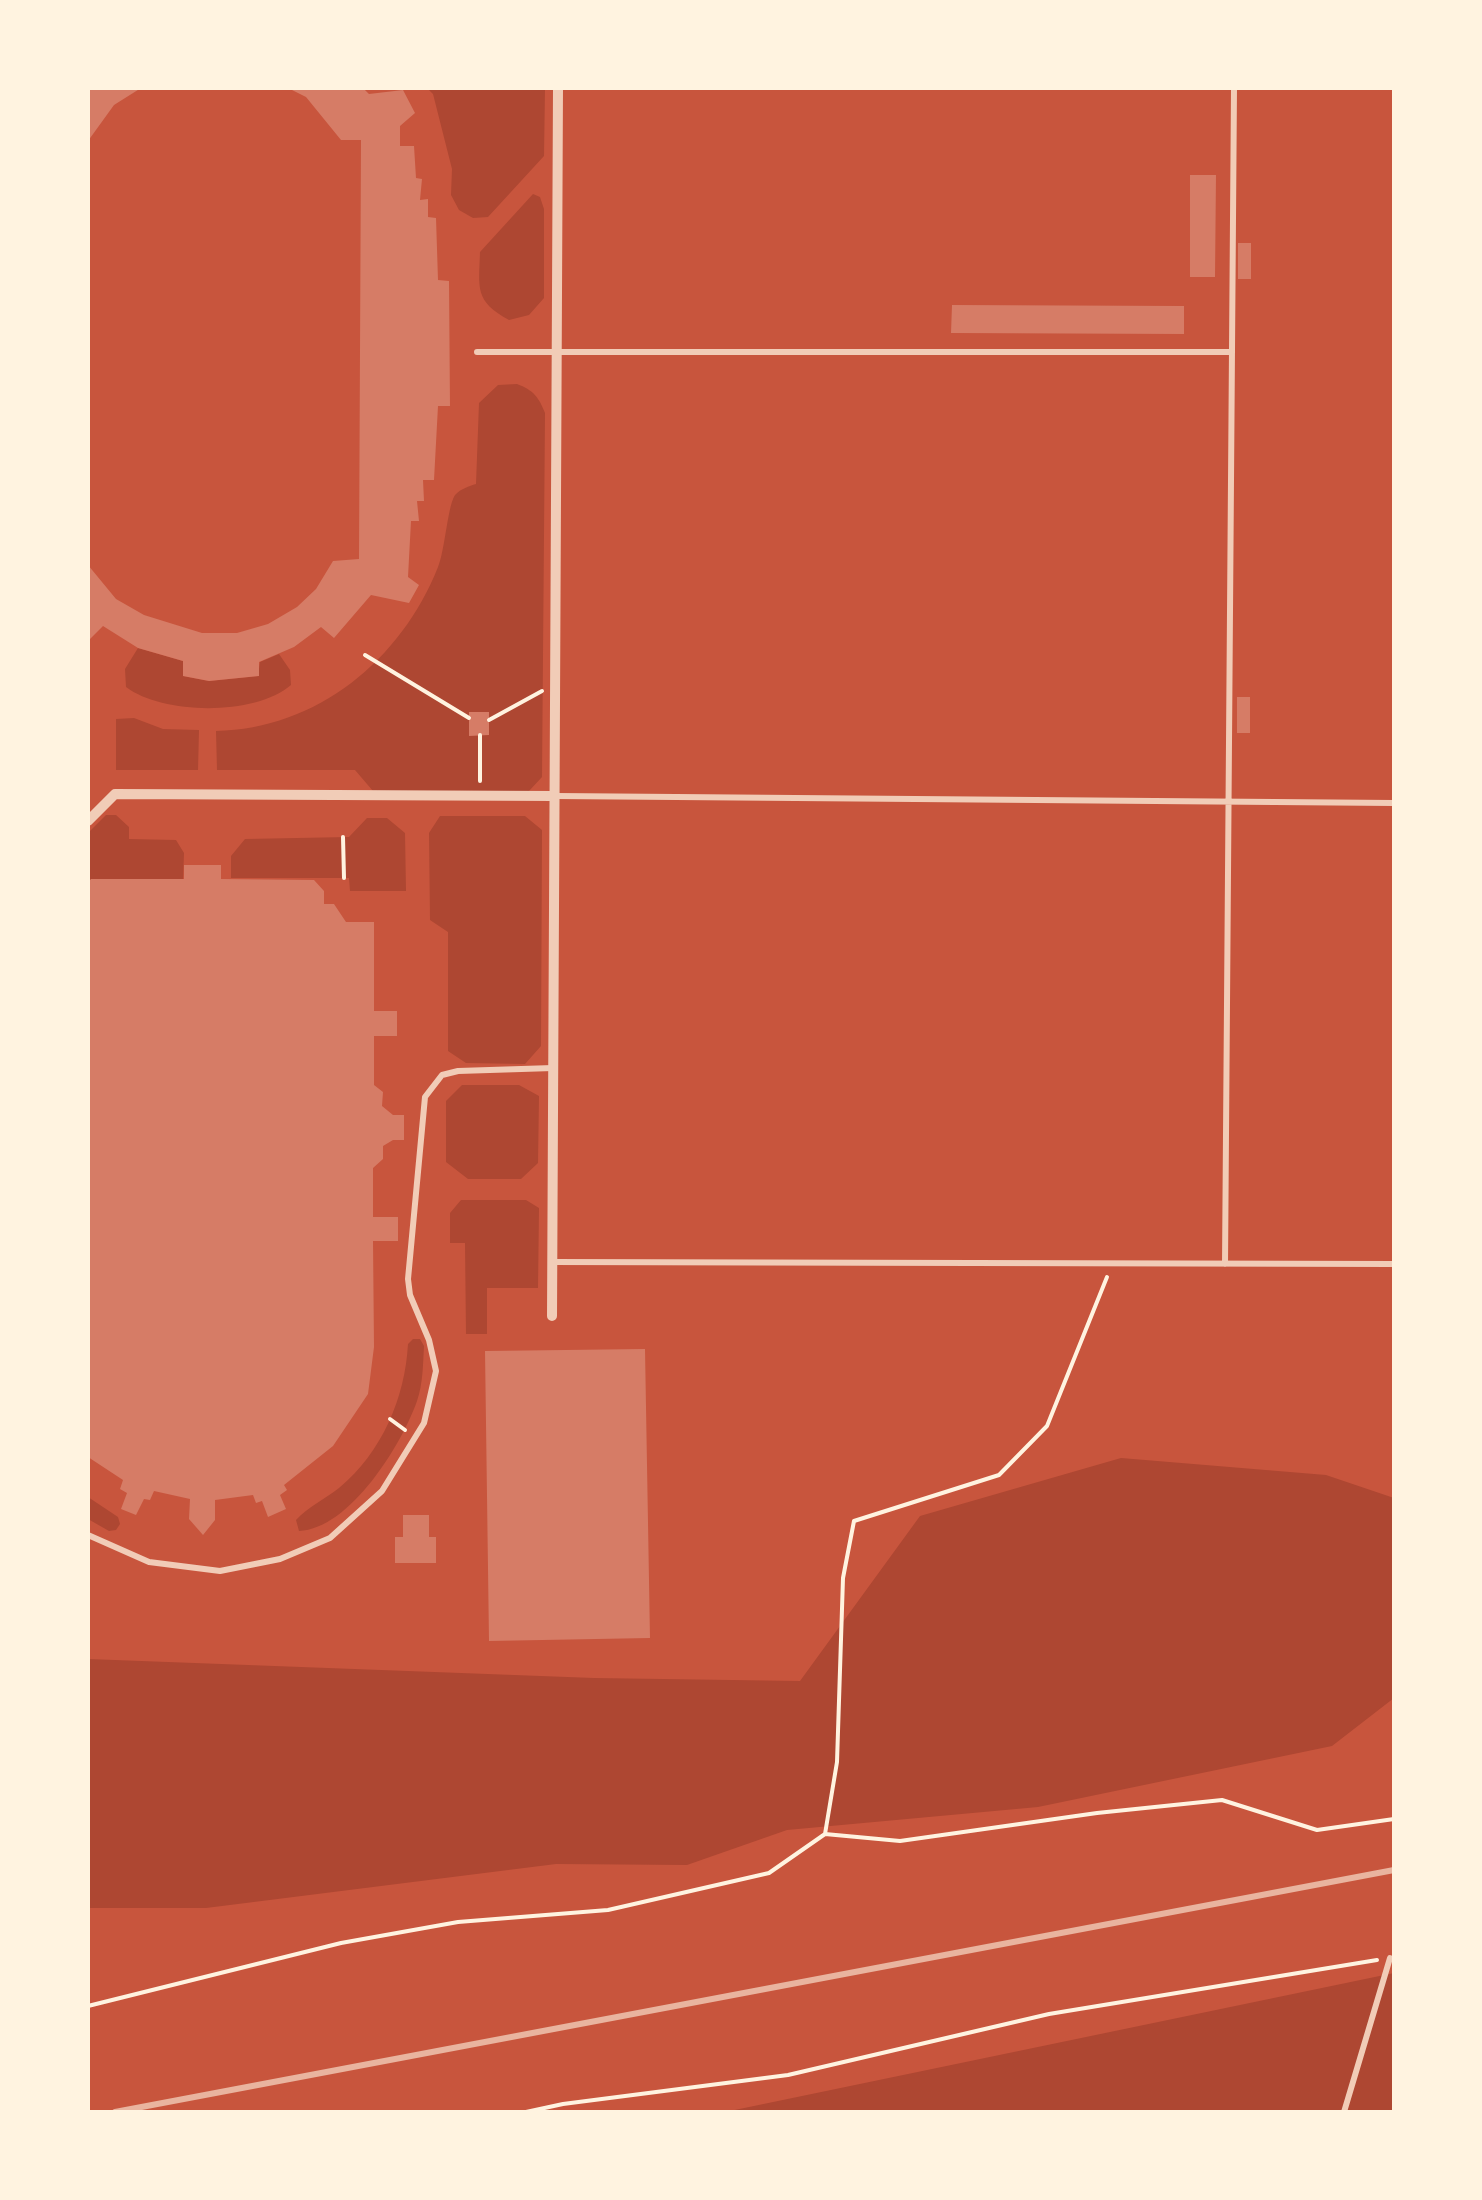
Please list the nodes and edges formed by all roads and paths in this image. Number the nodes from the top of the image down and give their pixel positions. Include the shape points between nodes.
1 (558, 88) edge
2 (1234, 88) edge
3 (477, 352) dead end
4 (557, 352) junction
5 (1232, 352) junction
6 (365, 655) dead end
7 (555, 684) junction
8 (469, 718) dead end
9 (489, 720) dead end
10 (480, 735) dead end
11 (480, 796) junction
12 (554, 796) junction
13 (1229, 801) junction
14 (1394, 802) edge
15 (88, 821) edge
16 (343, 837) dead end
17 (344, 878) dead end
18 (553, 1068) junction
19 (552, 1262) junction
20 (1112, 1263) junction
21 (1225, 1264) junction
22 (1394, 1264) edge
23 (552, 1316) dead end
24 (390, 1419) dead end
25 (404, 1430) dead end
26 (88, 1535) edge
27 (1394, 1819) edge
28 (825, 1834) junction
29 (1390, 1958) joint
30 (88, 2006) edge
31 (526, 2112) edge
32 (1344, 2112) edge

1 - 4 street
2 - 5 lane
3 - 4 lane
4 - 5 lane
4 - 7 street
5 - 13 lane
6 - 8 path
7 - 9 path
7 - 12 street
10 - 11 path
11 - 12 street
11 - 15 street via 115,794
12 - 13 lane
12 - 18 street
13 - 14 lane
13 - 21 lane
16 - 17 path
18 - 19 street
18 - 26 lane via 458,1071 442,1075 426,1097 408,1279 436,1372 424,1423 382,1492 330,1538 280,1559 220,1570 148,1562
19 - 20 lane
19 - 23 street
20 - 21 lane
20 - 28 path via 1048,1426 999,1474 854,1521 842,1578 837,1762
21 - 22 lane
24 - 25 path
27 - 28 path via 1317,1830 1222,1800 900,1841
28 - 30 path via 768,1873 608,1910 458,1922 342,1943
29 - 31 path via 1050,2014 788,2075
29 - 32 lane

